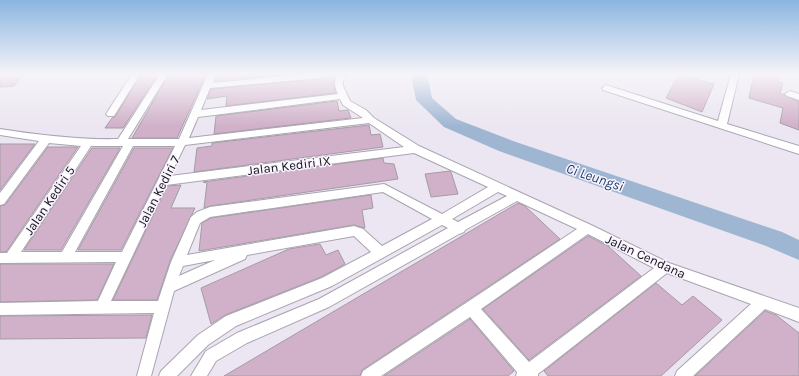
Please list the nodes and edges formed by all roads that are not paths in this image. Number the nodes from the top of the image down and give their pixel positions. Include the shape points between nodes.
1 (125, 92) edge
2 (154, 92) edge
3 (204, 92) edge
4 (341, 92) edge
5 (617, 92) edge
6 (731, 92) edge
7 (343, 96) junction
8 (112, 114) dead end
9 (194, 114) junction
10 (371, 120) junction
11 (722, 125) junction
12 (4, 133) edge
13 (46, 139) junction
14 (0, 141) edge
15 (126, 142) junction
16 (182, 142) junction
17 (88, 143) junction
18 (416, 149) junction
19 (799, 150) edge
20 (163, 181) junction
21 (498, 187) junction
22 (516, 196) junction
23 (0, 201) edge
24 (443, 219) junction
25 (460, 228) junction
26 (587, 228) junction
27 (249, 250) junction
28 (381, 253) junction
29 (66, 257) junction
30 (126, 257) junction
31 (5, 258) edge
32 (177, 262) junction
33 (665, 267) junction
34 (168, 287) junction
35 (763, 302) junction
36 (102, 307) junction
37 (163, 307) junction
38 (471, 308) junction
39 (0, 309) edge
40 (799, 315) edge
41 (527, 375) edge
42 (144, 376) edge
43 (166, 376) edge
44 (198, 376) edge
45 (368, 376) edge
46 (682, 376) edge

1 - 8 street
2 - 15 street
3 - 9 street, Jalan Kediri 7
4 - 7 street
5 - 11 street
6 - 11 street
7 - 9 street
7 - 10 street, Jalan Cendana via 346,103 363,112
9 - 16 street, Jalan Kediri 7
10 - 16 street
10 - 18 street, Jalan Cendana
11 - 19 street
12 - 13 street
12 - 14 street
13 - 17 street
13 - 23 street
15 - 16 street
15 - 17 street
15 - 29 street
16 - 20 street, Jalan Kediri 7
17 - 31 street, Jalan Kediri 5
18 - 20 street, Jalan Kediri IX
18 - 21 street, Jalan Cendana
20 - 30 street, Jalan Kediri 7
21 - 22 street, Jalan Cendana
21 - 24 street
22 - 25 street
22 - 26 street, Jalan Cendana
24 - 25 street
24 - 28 street
24 - 32 street via 384,188 210,212 195,220
25 - 44 street via 324,303 242,338 211,356
26 - 33 street, Jalan Cendana
26 - 38 street
27 - 28 street via 354,231
27 - 32 street
27 - 34 street via 228,262
28 - 43 street via 327,282 232,321 203,340
29 - 30 street
29 - 31 street
30 - 36 street, Jalan Kediri 7
32 - 34 street
33 - 35 street, Jalan Cendana
33 - 41 street
34 - 37 street
35 - 40 street, Jalan Cendana
35 - 46 street
36 - 37 street
36 - 39 street
37 - 42 street
38 - 41 street
38 - 45 street

